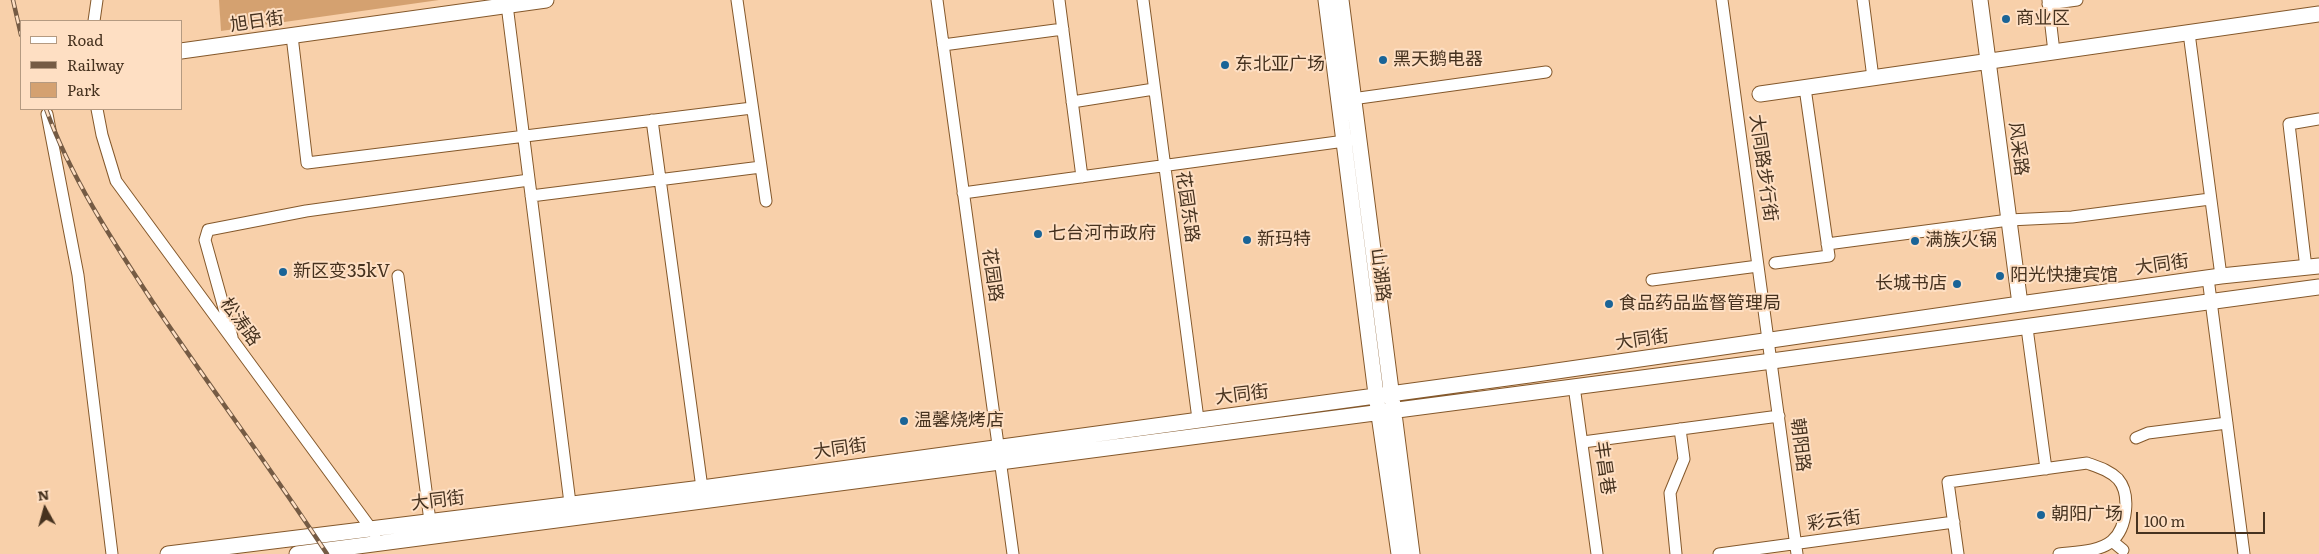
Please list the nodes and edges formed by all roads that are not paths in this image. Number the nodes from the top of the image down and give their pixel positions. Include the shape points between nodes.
1 (97, 0) edge
2 (546, 0) edge
3 (737, 0) edge
4 (937, 0) edge
5 (1059, 0) edge
6 (1143, 0) edge
7 (1326, 0) edge
8 (1341, 0) edge
9 (1722, 0) edge
10 (1863, 0) edge
11 (1980, 0) edge
12 (2077, 0) edge
13 (2048, 2) edge
14 (507, 6) junction
15 (2319, 14) edge
16 (94, 20) edge
17 (1063, 29) junction
18 (2189, 33) junction
19 (292, 36) junction
20 (943, 45) junction
21 (182, 51) edge
22 (2054, 52) junction
23 (1988, 62) junction
24 (1546, 72) dead end
25 (1873, 78) junction
26 (1805, 88) junction
27 (1154, 89) junction
28 (1760, 94) dead end
29 (1352, 99) junction
30 (1072, 102) junction
31 (752, 108) junction
32 (98, 110) edge
33 (47, 114) dead end
34 (2319, 119) edge
35 (652, 120) junction
36 (523, 136) junction
37 (1351, 140) junction
38 (1164, 166) junction
39 (761, 167) junction
40 (1082, 177) junction
41 (660, 179) junction
42 (529, 180) junction
43 (963, 193) junction
44 (531, 196) junction
45 (2210, 199) junction
46 (766, 201) dead end
47 (2009, 220) junction
48 (1827, 244) junction
49 (1775, 263) dead end
50 (1758, 266) junction
51 (2312, 267) edge
52 (398, 276) dead end
53 (2214, 277) junction
54 (1652, 280) dead end
55 (2319, 287) edge
56 (2212, 302) junction
57 (2020, 304) junction
58 (2027, 328) junction
59 (1768, 340) junction
60 (234, 343) junction
61 (1772, 361) junction
62 (1574, 386) junction
63 (1383, 393) junction
64 (1386, 411) junction
65 (1779, 416) junction
66 (1198, 419) junction
67 (2228, 423) junction
68 (1680, 429) junction
69 (2136, 438) dead end
70 (1583, 442) junction
71 (997, 446) junction
72 (1000, 463) junction
73 (2046, 469) junction
74 (702, 488) junction
75 (570, 503) junction
76 (430, 521) junction
77 (1954, 522) junction
78 (371, 529) junction
79 (2112, 541) junction
80 (385, 548) edge
81 (1796, 549) edge
82 (2123, 550) dead end
83 (112, 554) edge
84 (168, 554) edge
85 (297, 554) edge
86 (1012, 554) edge
87 (1398, 554) edge
88 (1412, 554) edge
89 (1598, 554) edge
90 (1676, 554) edge
91 (1719, 554) edge
92 (1958, 554) edge
93 (2059, 554) edge
94 (2244, 554) edge

1 - 16 street
2 - 14 main road, 旭日街
3 - 31 street
4 - 20 street, 花园路
5 - 17 street
6 - 27 street, 花园东路
7 - 37 main road, 山湖路
8 - 29 main road, 山湖路
9 - 50 street, 大同路步行街
10 - 25 street
11 - 23 main road, 风采路
12 - 13 street
13 - 22 street
14 - 19 main road, 旭日街
14 - 36 street
15 - 18 main road
17 - 20 street
17 - 30 street
18 - 22 main road
18 - 45 street
19 - 21 main road, 旭日街
19 - 36 street via 307,163
20 - 43 street, 花园路
22 - 23 main road
23 - 25 main road
23 - 47 main road, 风采路
24 - 29 street
25 - 26 main road
26 - 28 main road
26 - 48 street
27 - 30 street
27 - 38 street, 花园东路
29 - 37 main road, 山湖路
30 - 40 street
31 - 35 street
31 - 39 street
32 - 60 street, 松涛路 via 116,181
33 - 83 street via 78,275
34 - 51 street via 2289,124
35 - 36 street
35 - 41 street
36 - 42 street
37 - 38 street
37 - 63 main road, 山湖路
38 - 40 street
38 - 66 street, 花园东路
39 - 41 street
39 - 46 street
40 - 43 street
41 - 44 street
41 - 74 street
42 - 44 street
42 - 60 street via 306,211 208,230 205,240
43 - 71 street, 花园路
44 - 75 street
45 - 47 street via 2072,217
45 - 53 street
47 - 48 street
47 - 57 main road, 风采路
48 - 49 street via 1828,256
50 - 54 street
50 - 59 street, 大同路步行街
51 - 53 main road, 大同街
52 - 76 street
53 - 56 street
53 - 57 main road, 大同街
55 - 56 main road, 大同街
56 - 58 main road, 大同街
56 - 67 street
57 - 59 main road, 大同街
58 - 61 main road, 大同街
58 - 73 street
59 - 61 street, 朝阳路
59 - 63 main road, 大同街
60 - 78 street, 松涛路
61 - 62 main road, 大同街
61 - 65 street, 朝阳路
62 - 64 main road, 大同街
62 - 70 street, 丰昌巷
63 - 64 main road, 山湖路
63 - 66 main road, 大同街
64 - 72 main road, 大同街
64 - 87 main road, 山湖路
64 - 88 main road, 山湖路
65 - 68 street
65 - 81 street, 朝阳路
66 - 71 main road, 大同街
67 - 69 street via 2148,433
67 - 94 street
68 - 70 street
68 - 90 street via 1684,460 1670,493
70 - 89 street, 丰昌巷
71 - 72 street, 花园路
71 - 74 main road, 大同街
72 - 80 main road, 大同街
72 - 86 street, 花园路
73 - 77 street via 1948,482
73 - 79 street via 2087,463 2105,469 2119,480 2126,499 2125,514 2120,531
74 - 75 main road, 大同街
75 - 76 main road, 大同街
76 - 78 main road, 大同街
77 - 81 street, 彩云街
77 - 92 street
78 - 80 street, 松涛路
78 - 84 main road, 大同街
79 - 82 street
79 - 93 street via 2099,548
80 - 85 main road, 大同街
81 - 91 street, 彩云街

